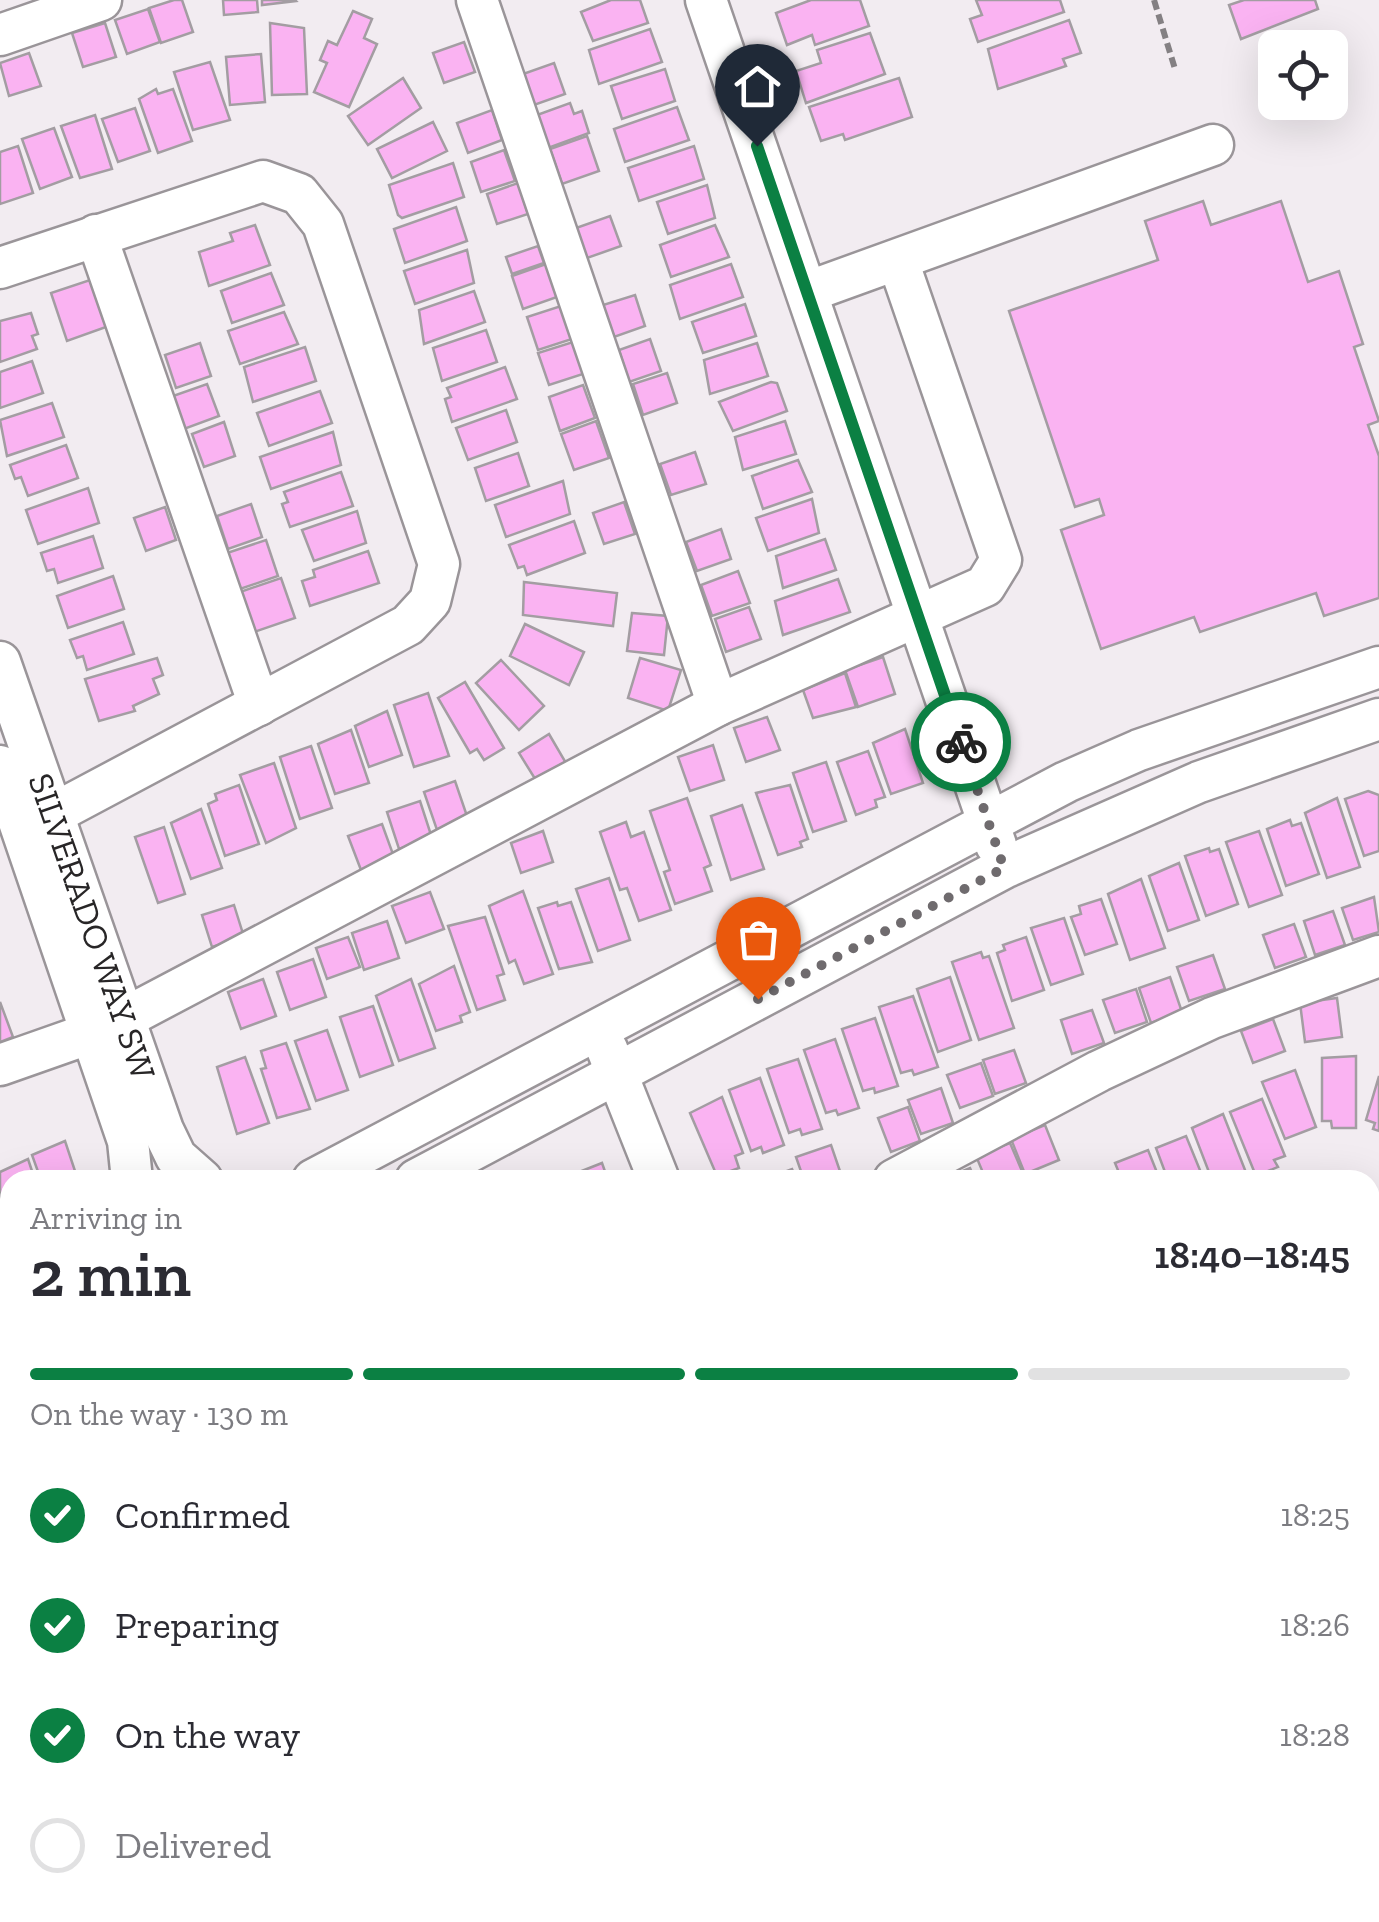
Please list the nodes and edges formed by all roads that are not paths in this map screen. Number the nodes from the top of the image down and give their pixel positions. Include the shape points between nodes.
1 (101, 0) edge
2 (477, 0) edge
3 (706, 0) edge
4 (0, 35) edge
5 (1212, 146) dead end
6 (96, 235) junction
7 (898, 261) junction
8 (0, 268) edge
9 (807, 292) junction
10 (917, 614) junction
11 (0, 662) edge
12 (1379, 667) edge
13 (258, 705) junction
14 (718, 705) junction
15 (1379, 720) edge
16 (0, 766) edge
17 (988, 820) junction
18 (38, 823) junction
19 (1004, 868) junction
20 (1379, 956) edge
21 (107, 1026) junction
22 (598, 1026) junction
23 (0, 1065) edge
24 (617, 1074) junction
25 (131, 1170) edge
26 (191, 1170) edge
27 (332, 1170) edge
28 (435, 1170) edge
29 (656, 1170) edge
30 (913, 1170) edge

1 - 4 street
2 - 14 street
3 - 9 street
5 - 7 street
6 - 8 street
6 - 13 street
6 - 13 street via 263,181 299,194 323,224 433,543 437,585 420,616
7 - 9 street
7 - 10 street via 1002,560 986,586
9 - 10 street
10 - 14 street
10 - 17 street
11 - 18 street, SILVERADO WAY SW
12 - 17 street via 1139,750
13 - 18 street
14 - 21 street
15 - 19 street via 1199,782
16 - 18 street, SILVERADO WAY SW
17 - 19 street
17 - 22 street
18 - 21 street, SILVERADO WAY SW
19 - 24 street
20 - 30 street via 1212,1018
21 - 23 street
21 - 25 street, SILVERADO WAY SW
21 - 26 street, SILVERADO WAY SW via 176,1157
22 - 24 street
22 - 27 street
24 - 28 street
24 - 29 street

